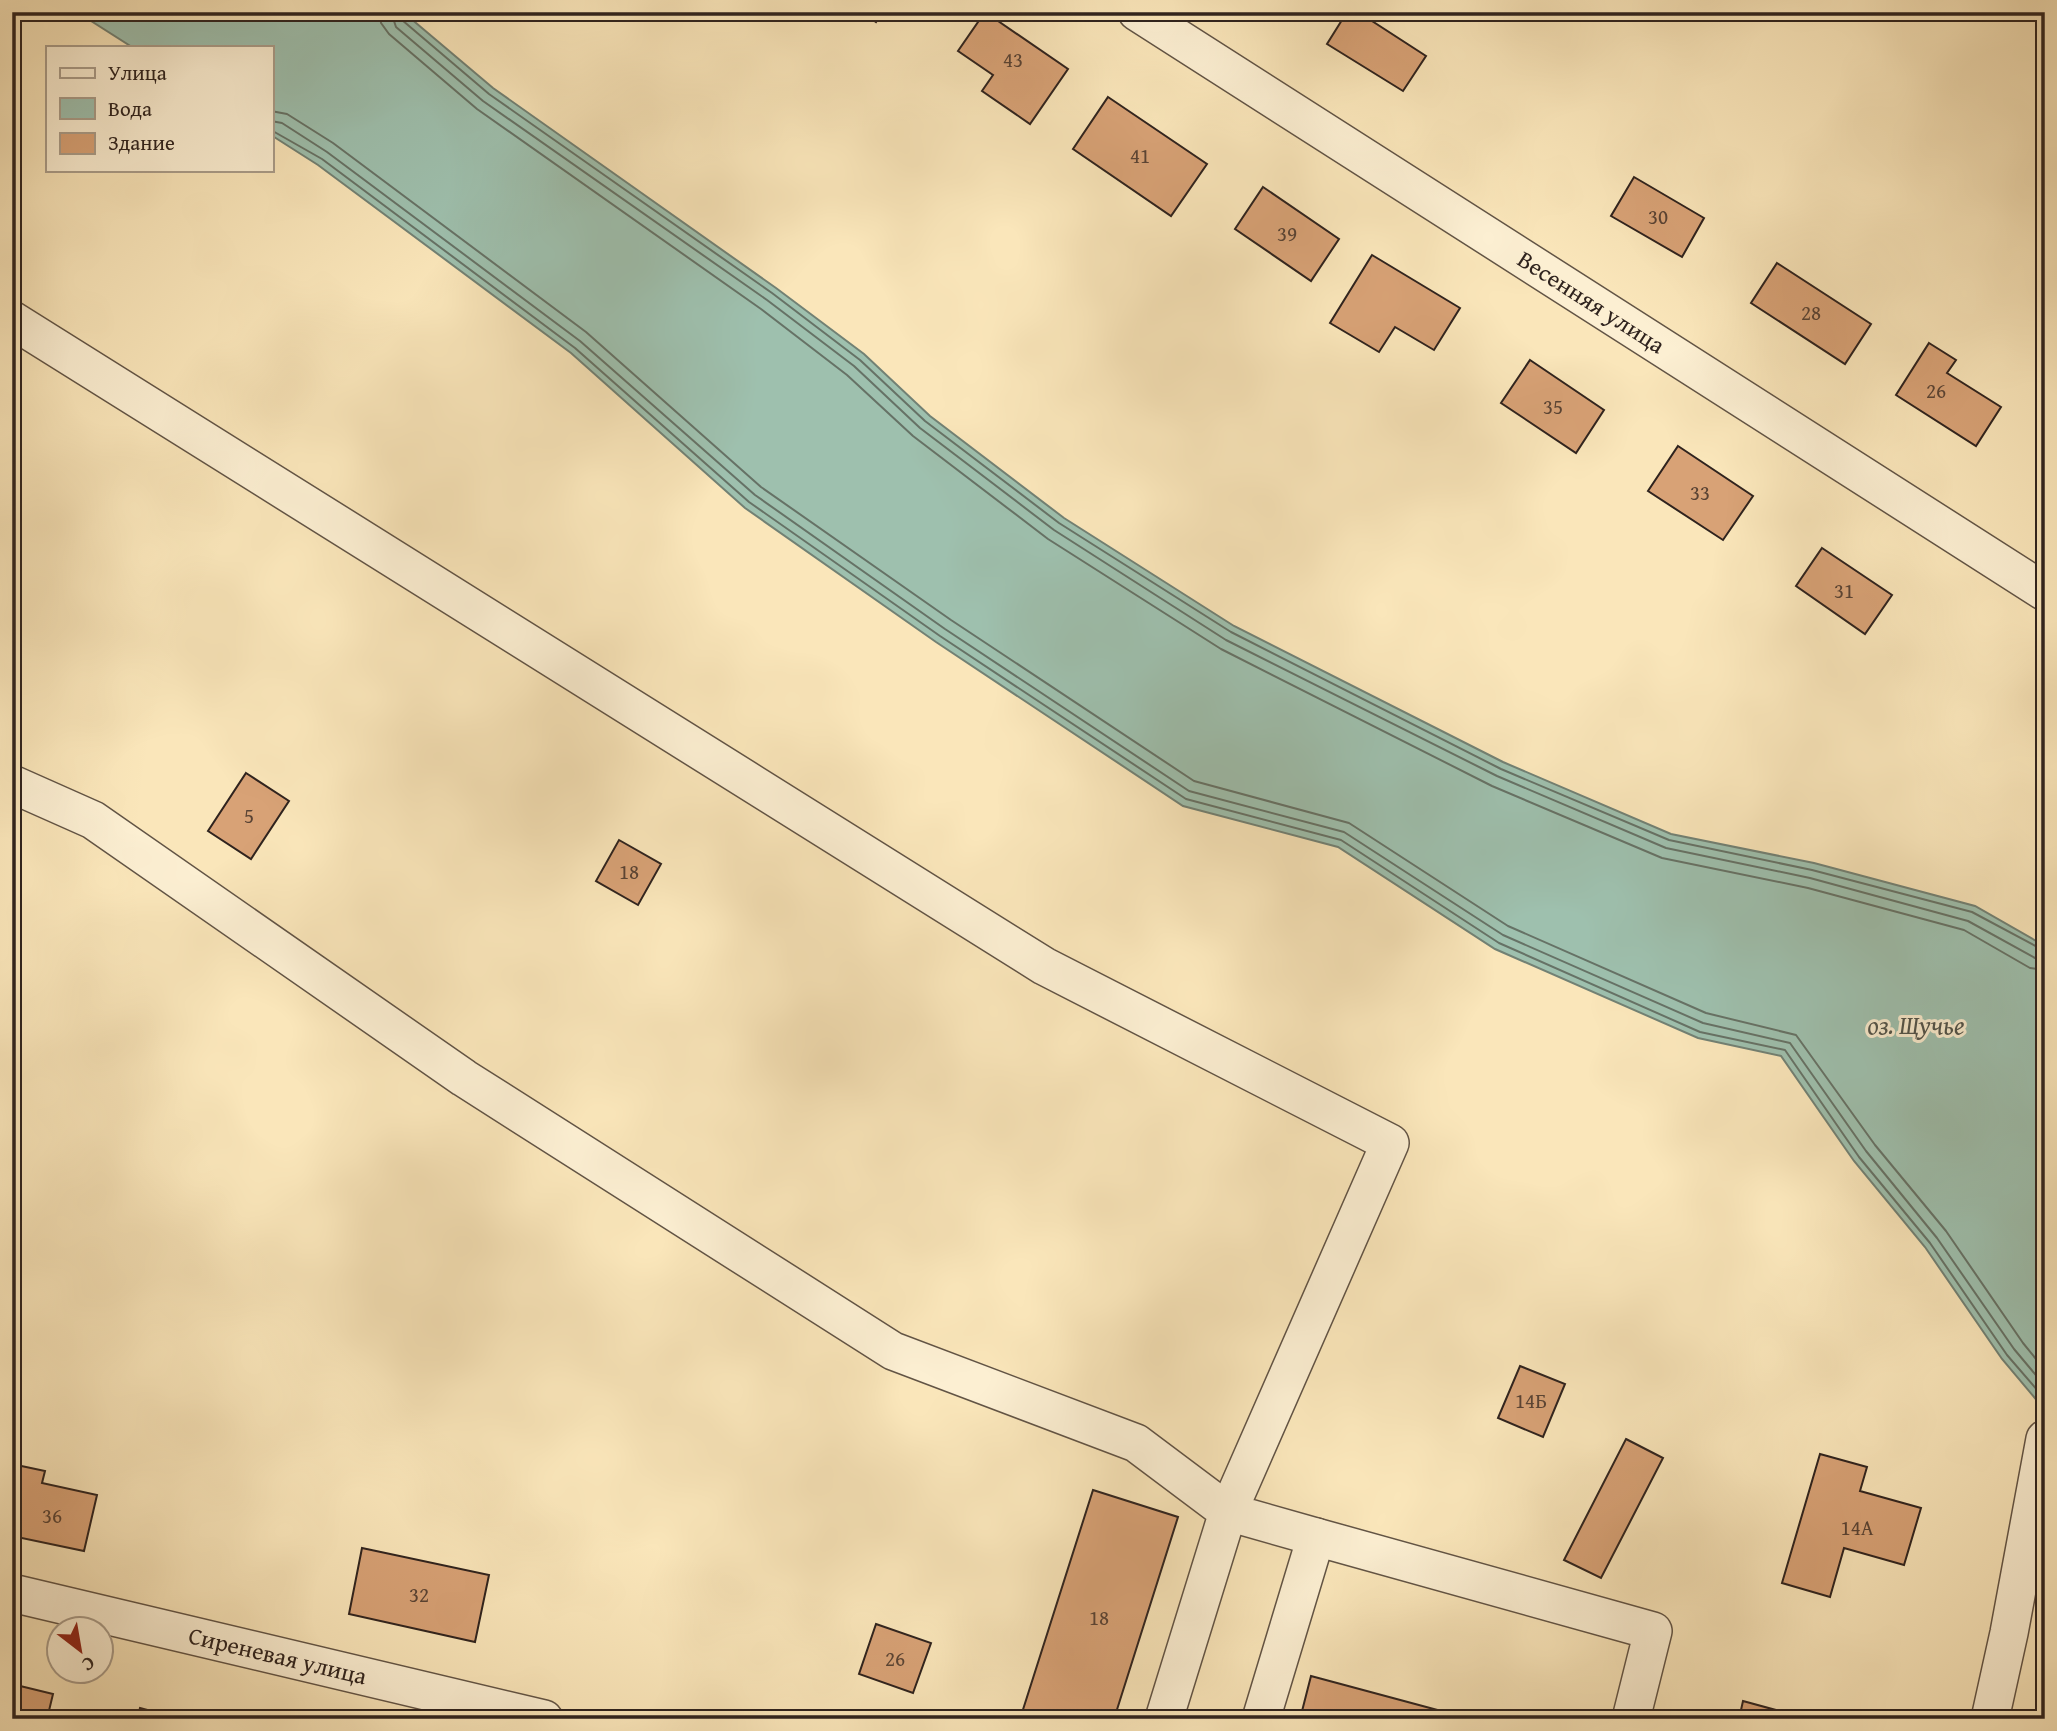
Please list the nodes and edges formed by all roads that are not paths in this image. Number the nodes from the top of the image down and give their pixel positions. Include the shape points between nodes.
1 (1137, 12) edge
2 (12, 320) edge
3 (2045, 592) edge
4 (12, 784) edge
5 (2044, 1440) edge
6 (1228, 1512) junction
7 (1316, 1537) junction
8 (12, 1593) edge
9 (544, 1719) edge
10 (1164, 1719) edge
11 (1261, 1719) edge
12 (1631, 1719) edge
13 (1990, 1719) edge

1 - 3 street, Весенняя улица
2 - 6 street via 1044,966 1390,1143
4 - 6 street via 93,820 464,1077 893,1351 1136,1443
5 - 13 street
6 - 7 street
6 - 10 street
7 - 11 street
7 - 12 street via 1653,1631
8 - 9 street, Сиреневая улица

